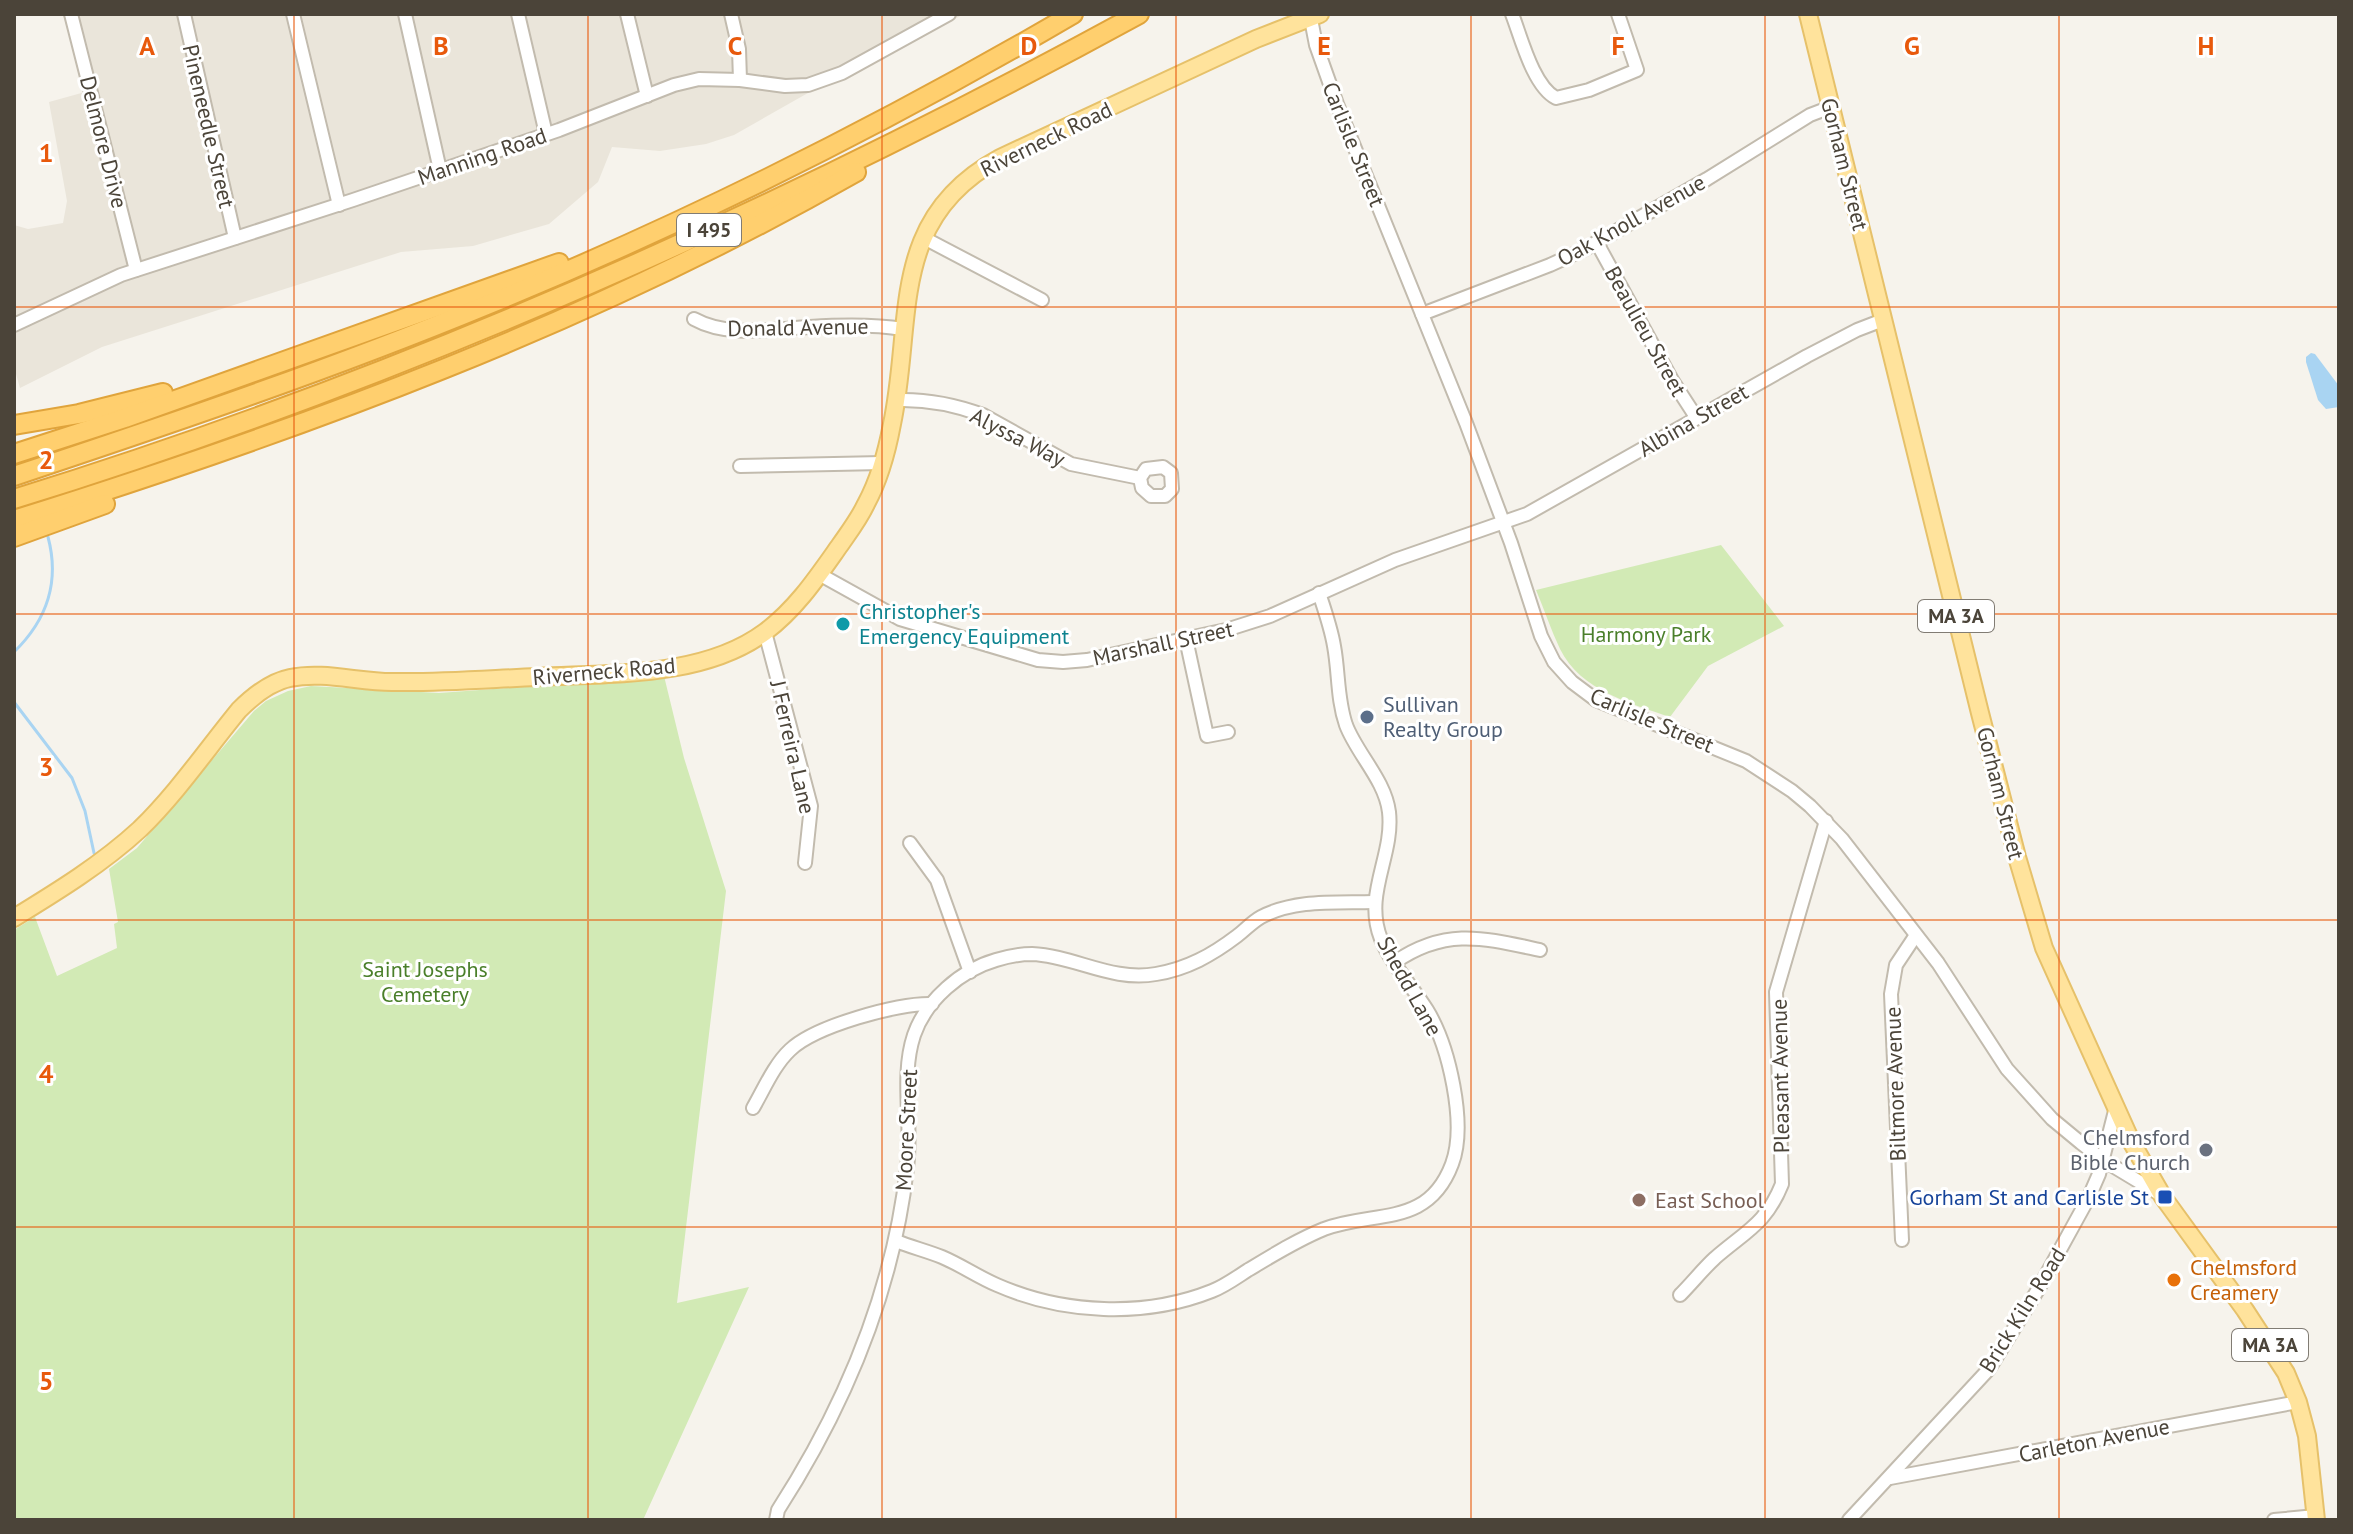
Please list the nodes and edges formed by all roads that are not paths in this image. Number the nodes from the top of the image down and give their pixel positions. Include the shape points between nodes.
1 (71, 14) edge
2 (184, 14) edge
3 (293, 14) edge
4 (405, 14) edge
5 (518, 14) edge
6 (627, 14) edge
7 (731, 14) edge
8 (949, 14) edge
9 (1073, 14) edge
10 (1139, 14) edge
11 (1512, 14) edge
12 (1618, 14) edge
13 (1808, 14) edge
14 (1314, 15) edge
15 (1022, 78) junction
16 (740, 80) junction
17 (647, 96) junction
18 (1831, 107) junction
19 (546, 134) junction
20 (440, 170) junction
21 (339, 205) junction
22 (705, 208) junction
23 (235, 238) junction
24 (924, 238) junction
25 (1597, 243) junction
26 (136, 270) junction
27 (1042, 300) dead end
28 (1422, 314) junction
29 (694, 319) dead end
30 (1883, 320) junction
31 (14, 325) edge
32 (903, 329) junction
33 (251, 373) junction
34 (896, 400) junction
35 (1696, 417) junction
36 (14, 425) edge
37 (264, 438) junction
38 (14, 454) edge
39 (882, 463) junction
40 (740, 466) dead end
41 (14, 476) edge
42 (1140, 478) dead end
43 (14, 499) edge
44 (14, 520) edge
45 (1504, 522) junction
46 (14, 537) edge
47 (819, 574) junction
48 (1319, 593) junction
49 (765, 632) junction
50 (1186, 639) junction
51 (1228, 732) dead end
52 (1826, 821) junction
53 (910, 843) dead end
54 (805, 863) dead end
55 (1373, 902) junction
56 (14, 918) edge
57 (1916, 935) junction
58 (1540, 950) dead end
59 (1395, 962) junction
60 (970, 972) junction
61 (932, 1004) junction
62 (2116, 1107) junction
63 (753, 1108) dead end
64 (2103, 1160) junction
65 (2163, 1197) junction
66 (1902, 1240) dead end
67 (896, 1241) junction
68 (1680, 1295) dead end
69 (2298, 1402) junction
70 (1890, 1478) junction
71 (2316, 1518) edge
72 (776, 1520) edge
73 (1849, 1520) edge
74 (2274, 1520) edge

1 - 26 street, Delmore Drive
2 - 23 street, Pineneedle Street
3 - 21 street
4 - 20 street
5 - 19 street
6 - 17 street
7 - 16 street
8 - 16 street, Manning Road via 842,73 808,85
9 - 22 highway, I 495 via 864,130
10 - 15 highway, I 495
11 - 12 street via 1537,78 1556,98 1637,70
13 - 18 main road, Gorham Street / MA 3A
14 - 24 main road, Riverneck Road via 983,167 946,201
14 - 28 street, Carlisle Street via 1316,45 1337,104
15 - 37 highway via 774,219 678,267 499,346
15 - 43 highway, I 495 via 553,301 302,402
16 - 17 street, Manning Road via 699,79
17 - 19 street, Manning Road
18 - 25 street, Oak Knoll Avenue
18 - 30 main road, Gorham Street / MA 3A
19 - 20 street, Manning Road
20 - 21 street, Manning Road
21 - 23 street, Manning Road
22 - 33 highway
22 - 41 highway, I 495 via 353,358
23 - 26 street, Manning Road
24 - 27 street
24 - 32 main road, Riverneck Road via 908,286
25 - 28 street, Oak Knoll Avenue
25 - 35 street, Beaulieu Street
26 - 31 street, Manning Road
28 - 45 street, Carlisle Street
29 - 32 street, Donald Avenue via 729,330 864,325
30 - 35 street, Albina Street
30 - 62 main road, Gorham Street / MA 3A via 2017,857 2044,948
32 - 34 main road, Riverneck Road
33 - 36 highway
33 - 38 highway
34 - 39 main road, Riverneck Road
34 - 42 street, Alyssa Way via 971,410 1071,464
35 - 45 street, Albina Street via 1527,514
37 - 44 highway
37 - 46 highway
39 - 40 street
39 - 47 main road, Riverneck Road via 866,505
45 - 48 street, Marshall Street
45 - 52 street, Carlisle Street via 1541,636 1572,682 1609,706 1746,761
47 - 49 main road, Riverneck Road
47 - 50 street, Marshall Street via 913,625 1038,660 1087,660
48 - 50 street, Marshall Street via 1250,623
48 - 55 street, Shedd Lane via 1335,648 1346,724 1389,811
49 - 54 street, J Ferreira Lane via 811,806
49 - 56 main road, Riverneck Road via 721,654 643,670 448,682 316,676 275,683 239,710 129,839
50 - 51 street via 1207,736
52 - 57 street, Carlisle Street
52 - 68 street, Pleasant Avenue via 1776,992 1782,1184 1774,1206 1754,1228
53 - 60 street via 937,880
55 - 59 street, Shedd Lane via 1380,938
55 - 60 street, Moore Street via 1285,907 1259,918 1205,958 1147,976 1109,974 1031,954
57 - 64 street, Carlisle Street via 2007,1069 2052,1119
57 - 66 street, Biltmore Avenue via 1896,965 1891,994
58 - 59 street via 1487,939 1452,939 1417,947
59 - 67 street, Shedd Lane via 1429,1013 1446,1055 1457,1129 1447,1174 1435,1194 1411,1212 1326,1229 1285,1247 1216,1290 1143,1308 1053,1303 998,1286 941,1256
60 - 61 street, Moore Street
61 - 63 street via 911,1003 808,1037 789,1051
61 - 67 street, Moore Street via 915,1034 908,1065 908,1163
62 - 64 street, Brick Kiln Road
62 - 65 main road, Gorham Street / MA 3A
64 - 65 street, Carlisle Street
64 - 70 street, Brick Kiln Road via 2080,1214 1989,1369
65 - 69 main road, Gorham Street / MA 3A via 2271,1346
67 - 72 street, Moore Street via 863,1348 833,1417
69 - 70 street, Carleton Avenue
69 - 71 main road, Gorham Street / MA 3A
70 - 73 street, Brick Kiln Road
71 - 74 street

